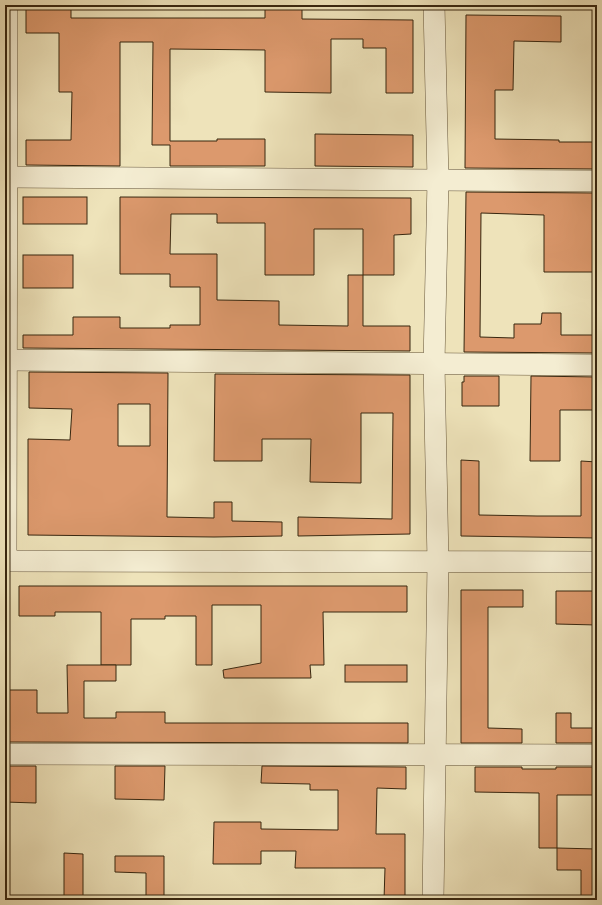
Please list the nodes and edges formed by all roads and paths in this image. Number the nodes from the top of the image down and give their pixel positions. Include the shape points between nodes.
1 (7, 5) edge
2 (434, 5) edge
3 (7, 177) junction
4 (438, 180) junction
5 (597, 181) edge
6 (7, 360) junction
7 (434, 364) junction
8 (597, 365) edge
9 (6, 561) edge
10 (438, 562) junction
11 (597, 562) edge
12 (5, 754) edge
13 (435, 755) junction
14 (597, 755) edge
15 (433, 900) edge

1 - 3 street
2 - 4 street
3 - 4 street
3 - 6 street
4 - 5 street
4 - 7 street
6 - 7 street
6 - 9 street
7 - 8 street
7 - 10 street
9 - 10 street
10 - 11 street
10 - 13 street
12 - 13 street
13 - 14 street
13 - 15 street

